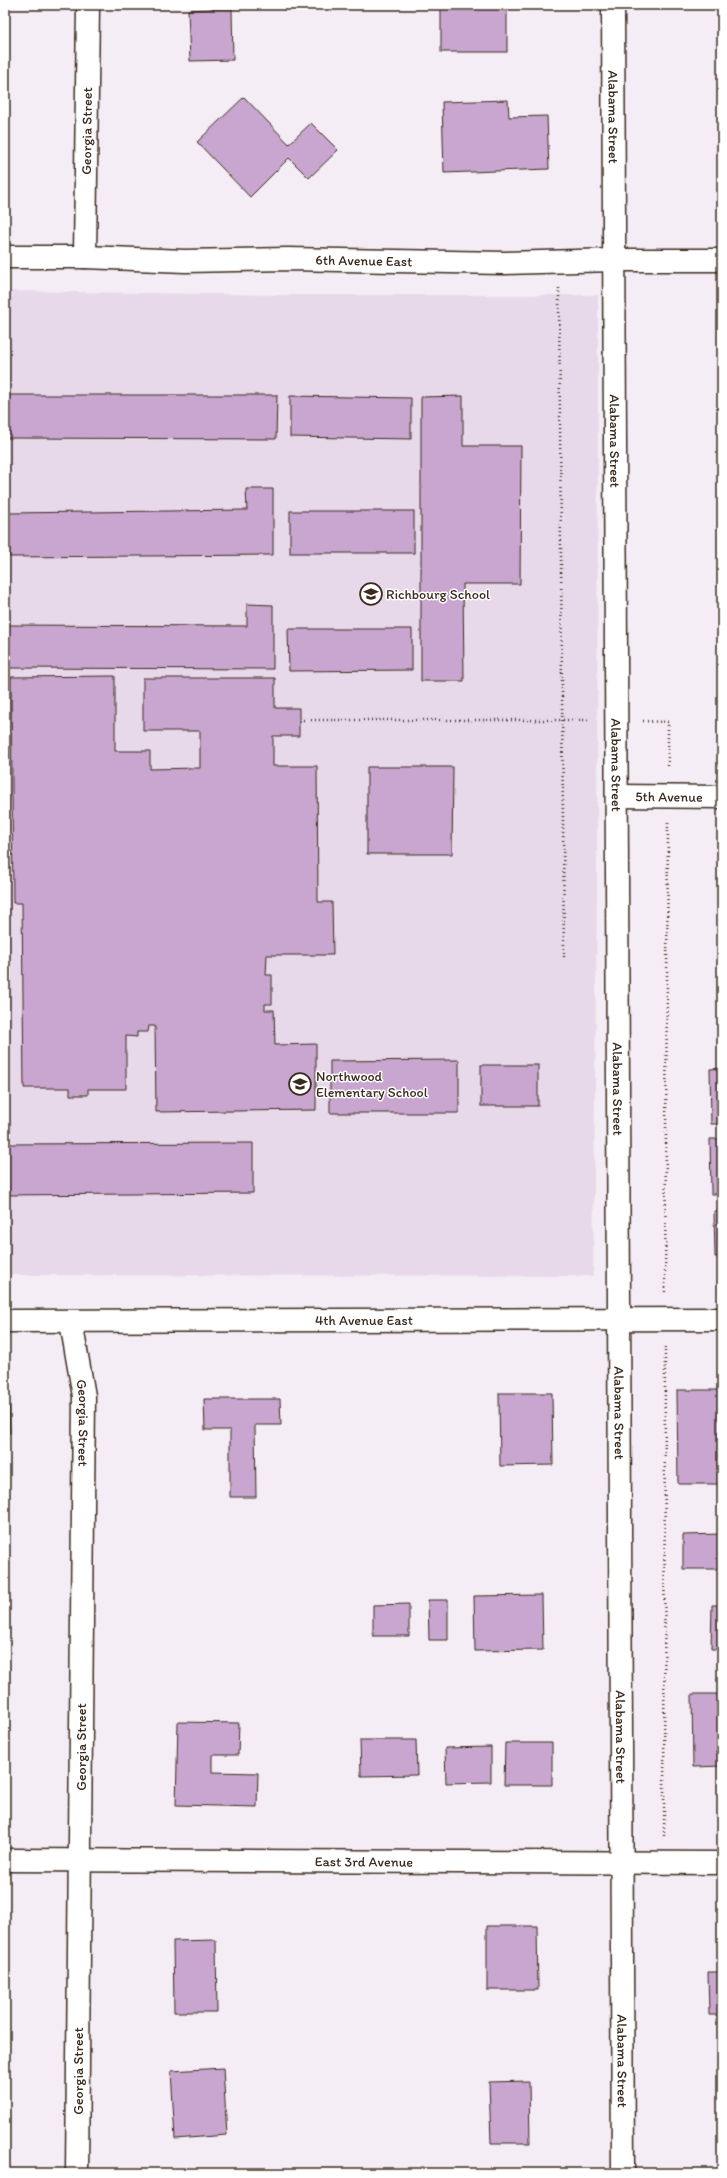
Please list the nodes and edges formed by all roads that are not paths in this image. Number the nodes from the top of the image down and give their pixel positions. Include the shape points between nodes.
1 (88, 5) edge
2 (613, 5) edge
3 (85, 256) junction
4 (5, 257) edge
5 (614, 260) junction
6 (722, 260) edge
7 (617, 796) junction
8 (722, 797) edge
9 (619, 1318) junction
10 (722, 1319) edge
11 (5, 1322) edge
12 (71, 1322) junction
13 (80, 1859) junction
14 (5, 1860) edge
15 (622, 1861) junction
16 (722, 1863) edge
17 (77, 2173) edge
18 (623, 2173) edge

1 - 3 street, Georgia Street
2 - 5 street, Alabama Street
3 - 4 street, 6th Avenue East
3 - 5 street, 6th Avenue East via 185,260 504,263
5 - 6 street, 6th Avenue East
5 - 7 street, Alabama Street
7 - 8 street, 5th Avenue
7 - 9 street, Alabama Street
9 - 10 street, 4th Avenue East
9 - 12 street, 4th Avenue East
9 - 15 street, Alabama Street
11 - 12 street, 4th Avenue East
12 - 13 street, Georgia Street via 84,1396
13 - 14 street, East 3rd Avenue
13 - 15 street, East 3rd Avenue via 394,1863
13 - 17 street, Georgia Street
15 - 16 street, East 3rd Avenue
15 - 18 street, Alabama Street

